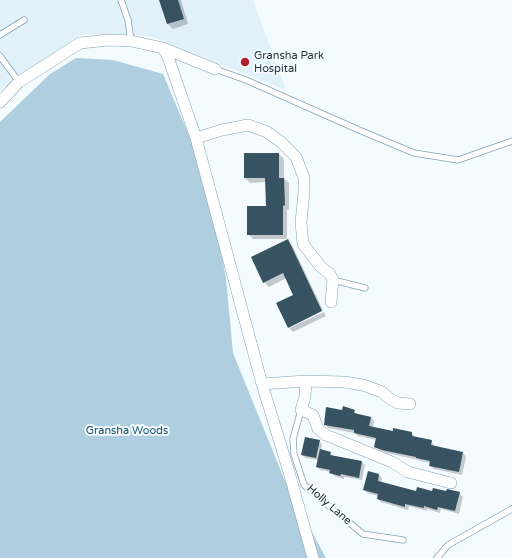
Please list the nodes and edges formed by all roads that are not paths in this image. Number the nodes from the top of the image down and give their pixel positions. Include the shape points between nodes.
1 (121, 0) edge
2 (24, 20) dead end
3 (0, 35) edge
4 (131, 41) junction
5 (163, 48) junction
6 (0, 56) edge
7 (215, 68) joint
8 (19, 82) junction
9 (0, 102) edge
10 (196, 138) junction
11 (512, 141) edge
12 (333, 280) junction
13 (365, 288) dead end
14 (331, 302) dead end
15 (306, 381) junction
16 (262, 384) junction
17 (410, 404) dead end
18 (301, 410) junction
19 (451, 483) dead end
20 (512, 509) edge
21 (403, 540) dead end
22 (313, 558) edge
23 (437, 558) edge

1 - 4 lane via 128,20
2 - 3 lane
4 - 5 street
4 - 8 street via 80,43
5 - 7 street
5 - 10 street
6 - 8 lane
7 - 11 lane via 414,153 458,160
8 - 9 street
10 - 12 street via 248,126 267,132 296,157 304,178 300,222 303,244
10 - 16 street
12 - 13 lane
12 - 14 street
15 - 16 street
15 - 17 street via 363,385 382,392 398,403
15 - 18 street, Holly Lane
16 - 22 street
18 - 19 street via 313,415 318,429 326,434 392,462 408,472
18 - 21 lane, Holly Lane via 293,439 294,454 304,485 363,534
20 - 23 lane via 448,545

